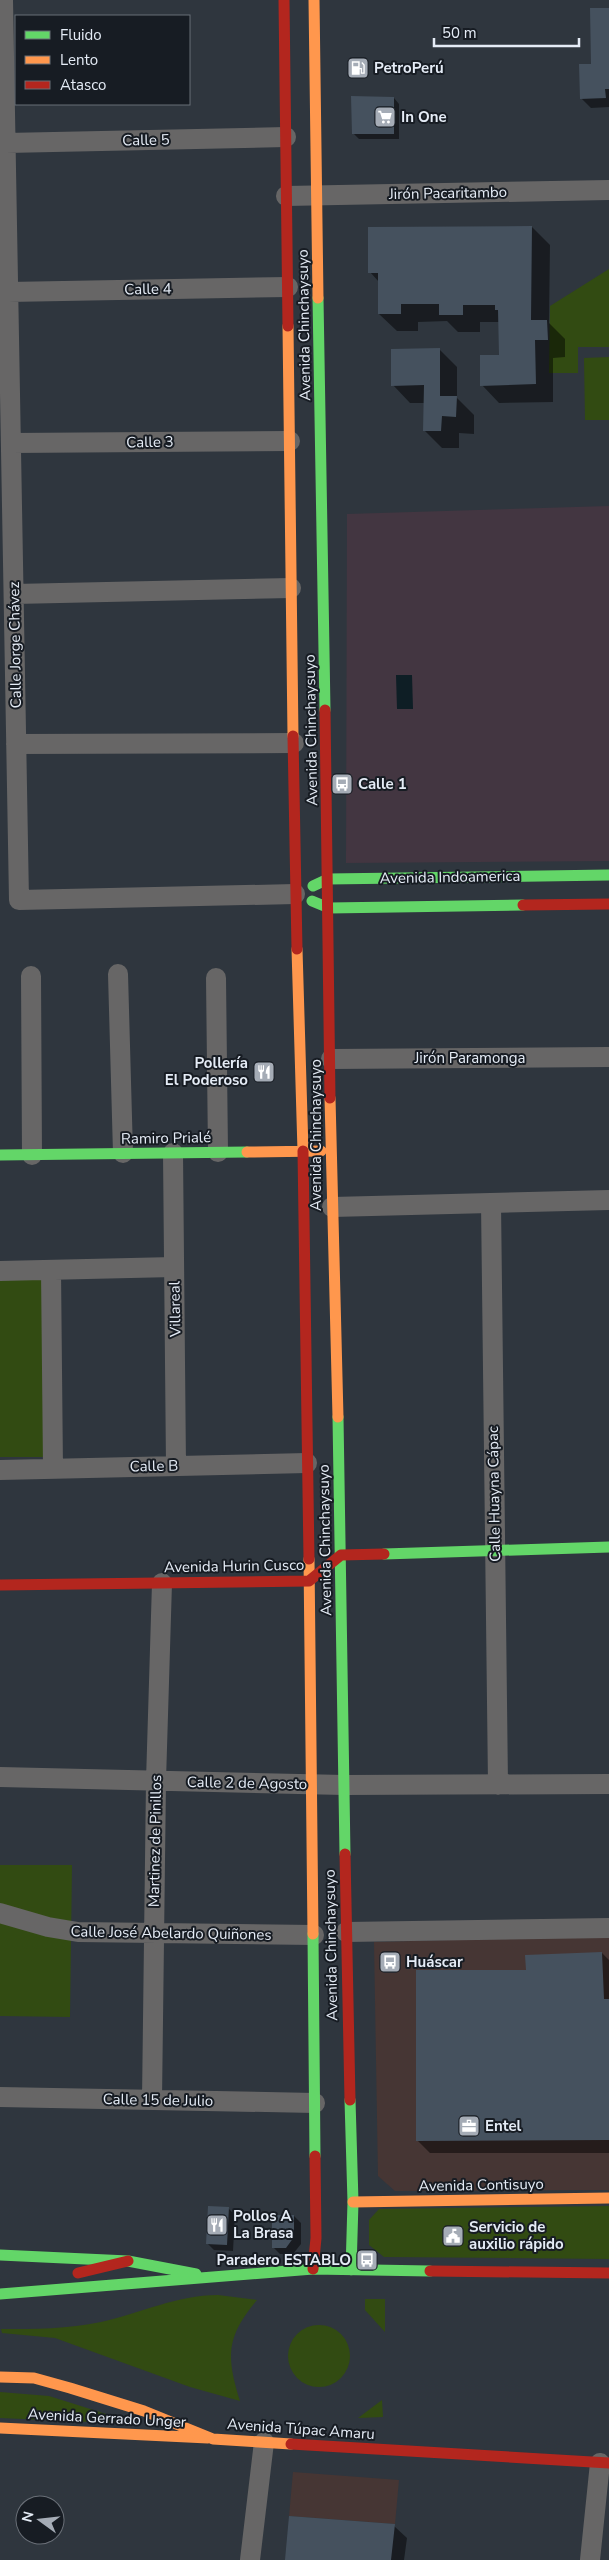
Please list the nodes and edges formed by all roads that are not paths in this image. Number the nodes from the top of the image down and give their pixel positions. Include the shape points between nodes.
1 (3, 0) edge
2 (284, 0) edge
3 (314, 0) edge
4 (286, 137) junction
5 (6, 143) junction
6 (609, 190) edge
7 (317, 195) junction
8 (286, 196) junction
9 (288, 287) junction
10 (8, 292) junction
11 (290, 441) junction
12 (11, 443) junction
13 (292, 588) junction
14 (14, 594) junction
15 (16, 744) junction
16 (294, 744) junction
17 (609, 875) edge
18 (328, 878) junction
19 (295, 894) junction
20 (19, 900) joint
21 (609, 904) edge
22 (329, 908) junction
23 (118, 974) dead end
24 (31, 976) dead end
25 (216, 978) dead end
26 (609, 1057) edge
27 (331, 1059) junction
28 (303, 1151) junction
29 (332, 1151) junction
30 (218, 1152) junction
31 (123, 1153) junction
32 (173, 1153) junction
33 (0, 1155) edge
34 (32, 1155) junction
35 (609, 1200) edge
36 (491, 1203) junction
37 (332, 1207) junction
38 (174, 1267) junction
39 (51, 1270) junction
40 (0, 1271) edge
41 (307, 1463) junction
42 (176, 1466) junction
43 (53, 1468) junction
44 (0, 1470) edge
45 (609, 1547) edge
46 (495, 1550) junction
47 (341, 1555) junction
48 (309, 1581) junction
49 (162, 1583) junction
50 (0, 1585) edge
51 (0, 1777) edge
52 (156, 1781) junction
53 (311, 1784) junction
54 (609, 1784) edge
55 (344, 1785) junction
56 (498, 1785) junction
57 (0, 1913) edge
58 (609, 1928) edge
59 (346, 1932) junction
60 (154, 1933) junction
61 (314, 1935) junction
62 (315, 2061) junction
63 (326, 2069) dead end
64 (0, 2097) edge
65 (152, 2100) junction
66 (315, 2102) junction
67 (336, 2117) dead end
68 (350, 2118) junction
69 (609, 2198) edge
70 (353, 2202) junction
71 (0, 2255) edge
72 (128, 2261) junction
73 (313, 2268) junction
74 (351, 2270) junction
75 (609, 2273) edge
76 (205, 2276) junction
77 (0, 2294) edge
78 (20, 2294) junction
79 (0, 2377) edge
80 (0, 2428) edge
81 (213, 2439) junction
82 (264, 2442) junction
83 (604, 2463) edge
84 (250, 2560) edge
85 (590, 2560) edge

1 - 5 street, Calle Jorge Chávez
2 - 4 main road, Avenida Chinchaysuyo
3 - 7 main road, Avenida Chinchaysuyo
4 - 5 street, Calle 5
4 - 8 main road, Avenida Chinchaysuyo
5 - 10 street, Calle Jorge Chávez
6 - 7 street, Jirón Pacaritambo
7 - 8 street, Jirón Pacaritambo
7 - 18 main road, Avenida Chinchaysuyo
8 - 9 main road, Avenida Chinchaysuyo
9 - 10 street, Calle 4
9 - 11 main road, Avenida Chinchaysuyo
10 - 12 street, Calle Jorge Chávez
11 - 12 street, Calle 3
11 - 13 main road, Avenida Chinchaysuyo
12 - 14 street, Calle Jorge Chávez
13 - 14 street
13 - 16 main road, Avenida Chinchaysuyo
14 - 15 street, Calle Jorge Chávez
15 - 16 street
15 - 20 street, Calle Jorge Chávez
16 - 19 main road, Avenida Chinchaysuyo
17 - 18 main road, Avenida Indoamerica
18 - 19 main road, Avenida Indoamerica
18 - 22 main road, Avenida Chinchaysuyo
19 - 20 street, Avenida Indoamerica
19 - 22 main road, Avenida Indoamerica
19 - 28 main road, Avenida Chinchaysuyo
21 - 22 main road, Avenida Indoamerica
22 - 27 main road, Avenida Chinchaysuyo
23 - 31 street
24 - 34 street
25 - 30 street
26 - 27 street, Jirón Paramonga
27 - 29 main road, Avenida Chinchaysuyo
28 - 29 main road, Ramiro Prialé
28 - 30 main road, Ramiro Prialé
28 - 41 main road, Avenida Chinchaysuyo
29 - 37 main road, Avenida Chinchaysuyo
30 - 32 main road, Ramiro Prialé
31 - 32 main road, Ramiro Prialé
31 - 34 main road, Ramiro Prialé
32 - 38 street, Villareal
33 - 34 main road, Ramiro Prialé
35 - 36 street
36 - 37 street
36 - 46 street, Calle Huayna Cápac
37 - 47 main road, Avenida Chinchaysuyo
38 - 39 street
38 - 42 street, Villareal
39 - 40 street
39 - 43 street
41 - 42 street, Calle B
41 - 48 main road, Avenida Chinchaysuyo
42 - 43 street, Calle B
43 - 44 street, Calle B
45 - 46 main road
46 - 47 main road
46 - 56 street, Calle Huayna Cápac
47 - 48 main road, Avenida Hurin Cusco
47 - 55 main road, Avenida Chinchaysuyo
48 - 49 main road, Avenida Hurin Cusco
48 - 53 main road, Avenida Chinchaysuyo
49 - 50 main road, Avenida Hurin Cusco
49 - 52 street, Martinez de Pinillos
51 - 52 street, Calle 2 de Agosto
52 - 53 street, Calle 2 de Agosto
52 - 60 street, Martinez de Pinillos
53 - 55 street, Calle 2 de Agosto
53 - 61 main road, Avenida Chinchaysuyo
54 - 56 street, Calle 2 de Agosto
55 - 56 street, Calle 2 de Agosto
55 - 59 main road, Avenida Chinchaysuyo
57 - 60 street, Calle José Abelardo Quiñones via 64,1931
58 - 59 street
59 - 68 main road, Avenida Chinchaysuyo
60 - 61 street, Calle José Abelardo Quiñones
60 - 65 street, Martinez de Pinillos
61 - 62 main road, Avenida Chinchaysuyo
62 - 63 main road
62 - 66 main road, Avenida Chinchaysuyo
64 - 65 street, Calle 15 de Julio
65 - 66 street, Calle 15 de Julio
66 - 73 main road, Avenida Chinchaysuyo via 316,2238
67 - 68 main road
68 - 70 main road, Avenida Chinchaysuyo
69 - 70 main road, Avenida Contisuyo
70 - 74 main road, Avenida Chinchaysuyo
71 - 72 main road
72 - 76 main road
72 - 78 main road via 59,2278
73 - 74 main road
73 - 76 main road
74 - 75 main road
76 - 78 main road
77 - 78 main road
79 - 81 main road, Avenida Túpac Amaru via 34,2378 70,2388 144,2411
80 - 81 main road, Avenida Gerrado Unger
81 - 82 main road, Avenida Túpac Amaru
82 - 83 main road, Avenida Túpac Amaru
82 - 84 street
83 - 85 street

